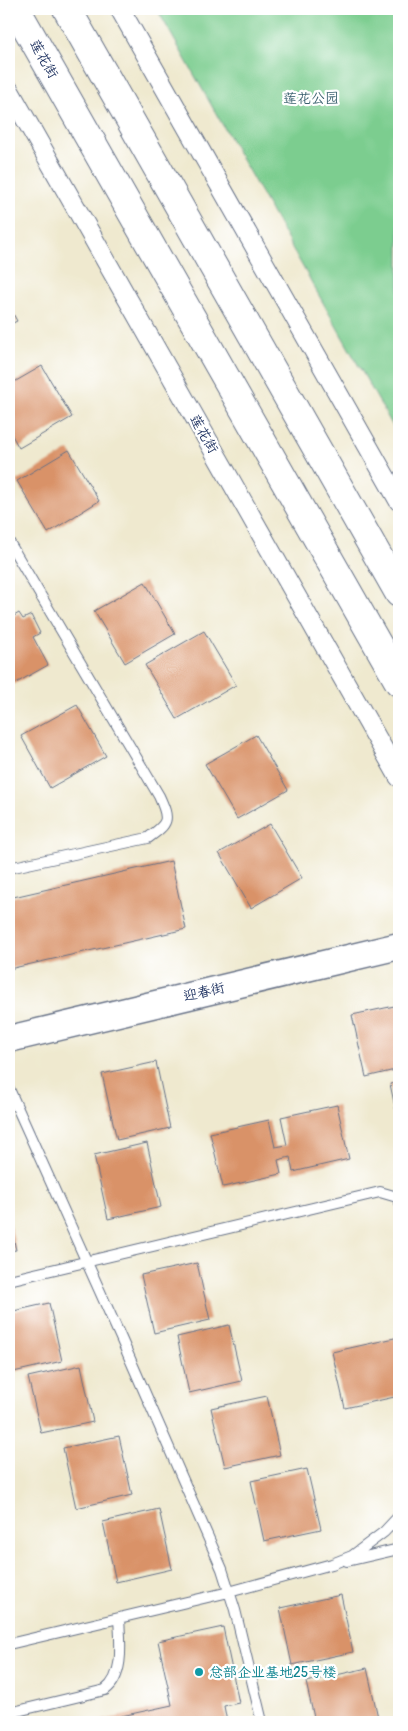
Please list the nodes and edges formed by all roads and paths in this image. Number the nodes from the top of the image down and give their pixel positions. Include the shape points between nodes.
1 (16, 9) edge
2 (67, 9) edge
3 (120, 9) edge
4 (9, 90) edge
5 (399, 501) edge
6 (9, 542) edge
7 (399, 594) edge
8 (399, 682) edge
9 (399, 776) edge
10 (9, 868) edge
11 (399, 946) edge
12 (9, 1039) edge
13 (9, 1089) edge
14 (399, 1201) edge
15 (86, 1260) junction
16 (9, 1280) edge
17 (399, 1516) edge
18 (399, 1549) edge
19 (332, 1564) junction
20 (229, 1592) junction
21 (119, 1618) junction
22 (9, 1644) edge
23 (9, 1713) edge
24 (262, 1722) edge

1 - 8 main road, 莲花街
2 - 7 main road
3 - 5 street
4 - 9 street, 莲花街
6 - 10 lane via 166,811 163,827 148,838
11 - 12 street, 迎春街
13 - 15 lane
14 - 15 lane via 397,1197 380,1192
15 - 16 lane
15 - 20 lane via 199,1516
17 - 19 lane via 352,1556
18 - 19 lane
19 - 20 lane
20 - 21 lane
20 - 24 lane
21 - 22 lane
21 - 23 lane via 118,1668 111,1685 105,1690

